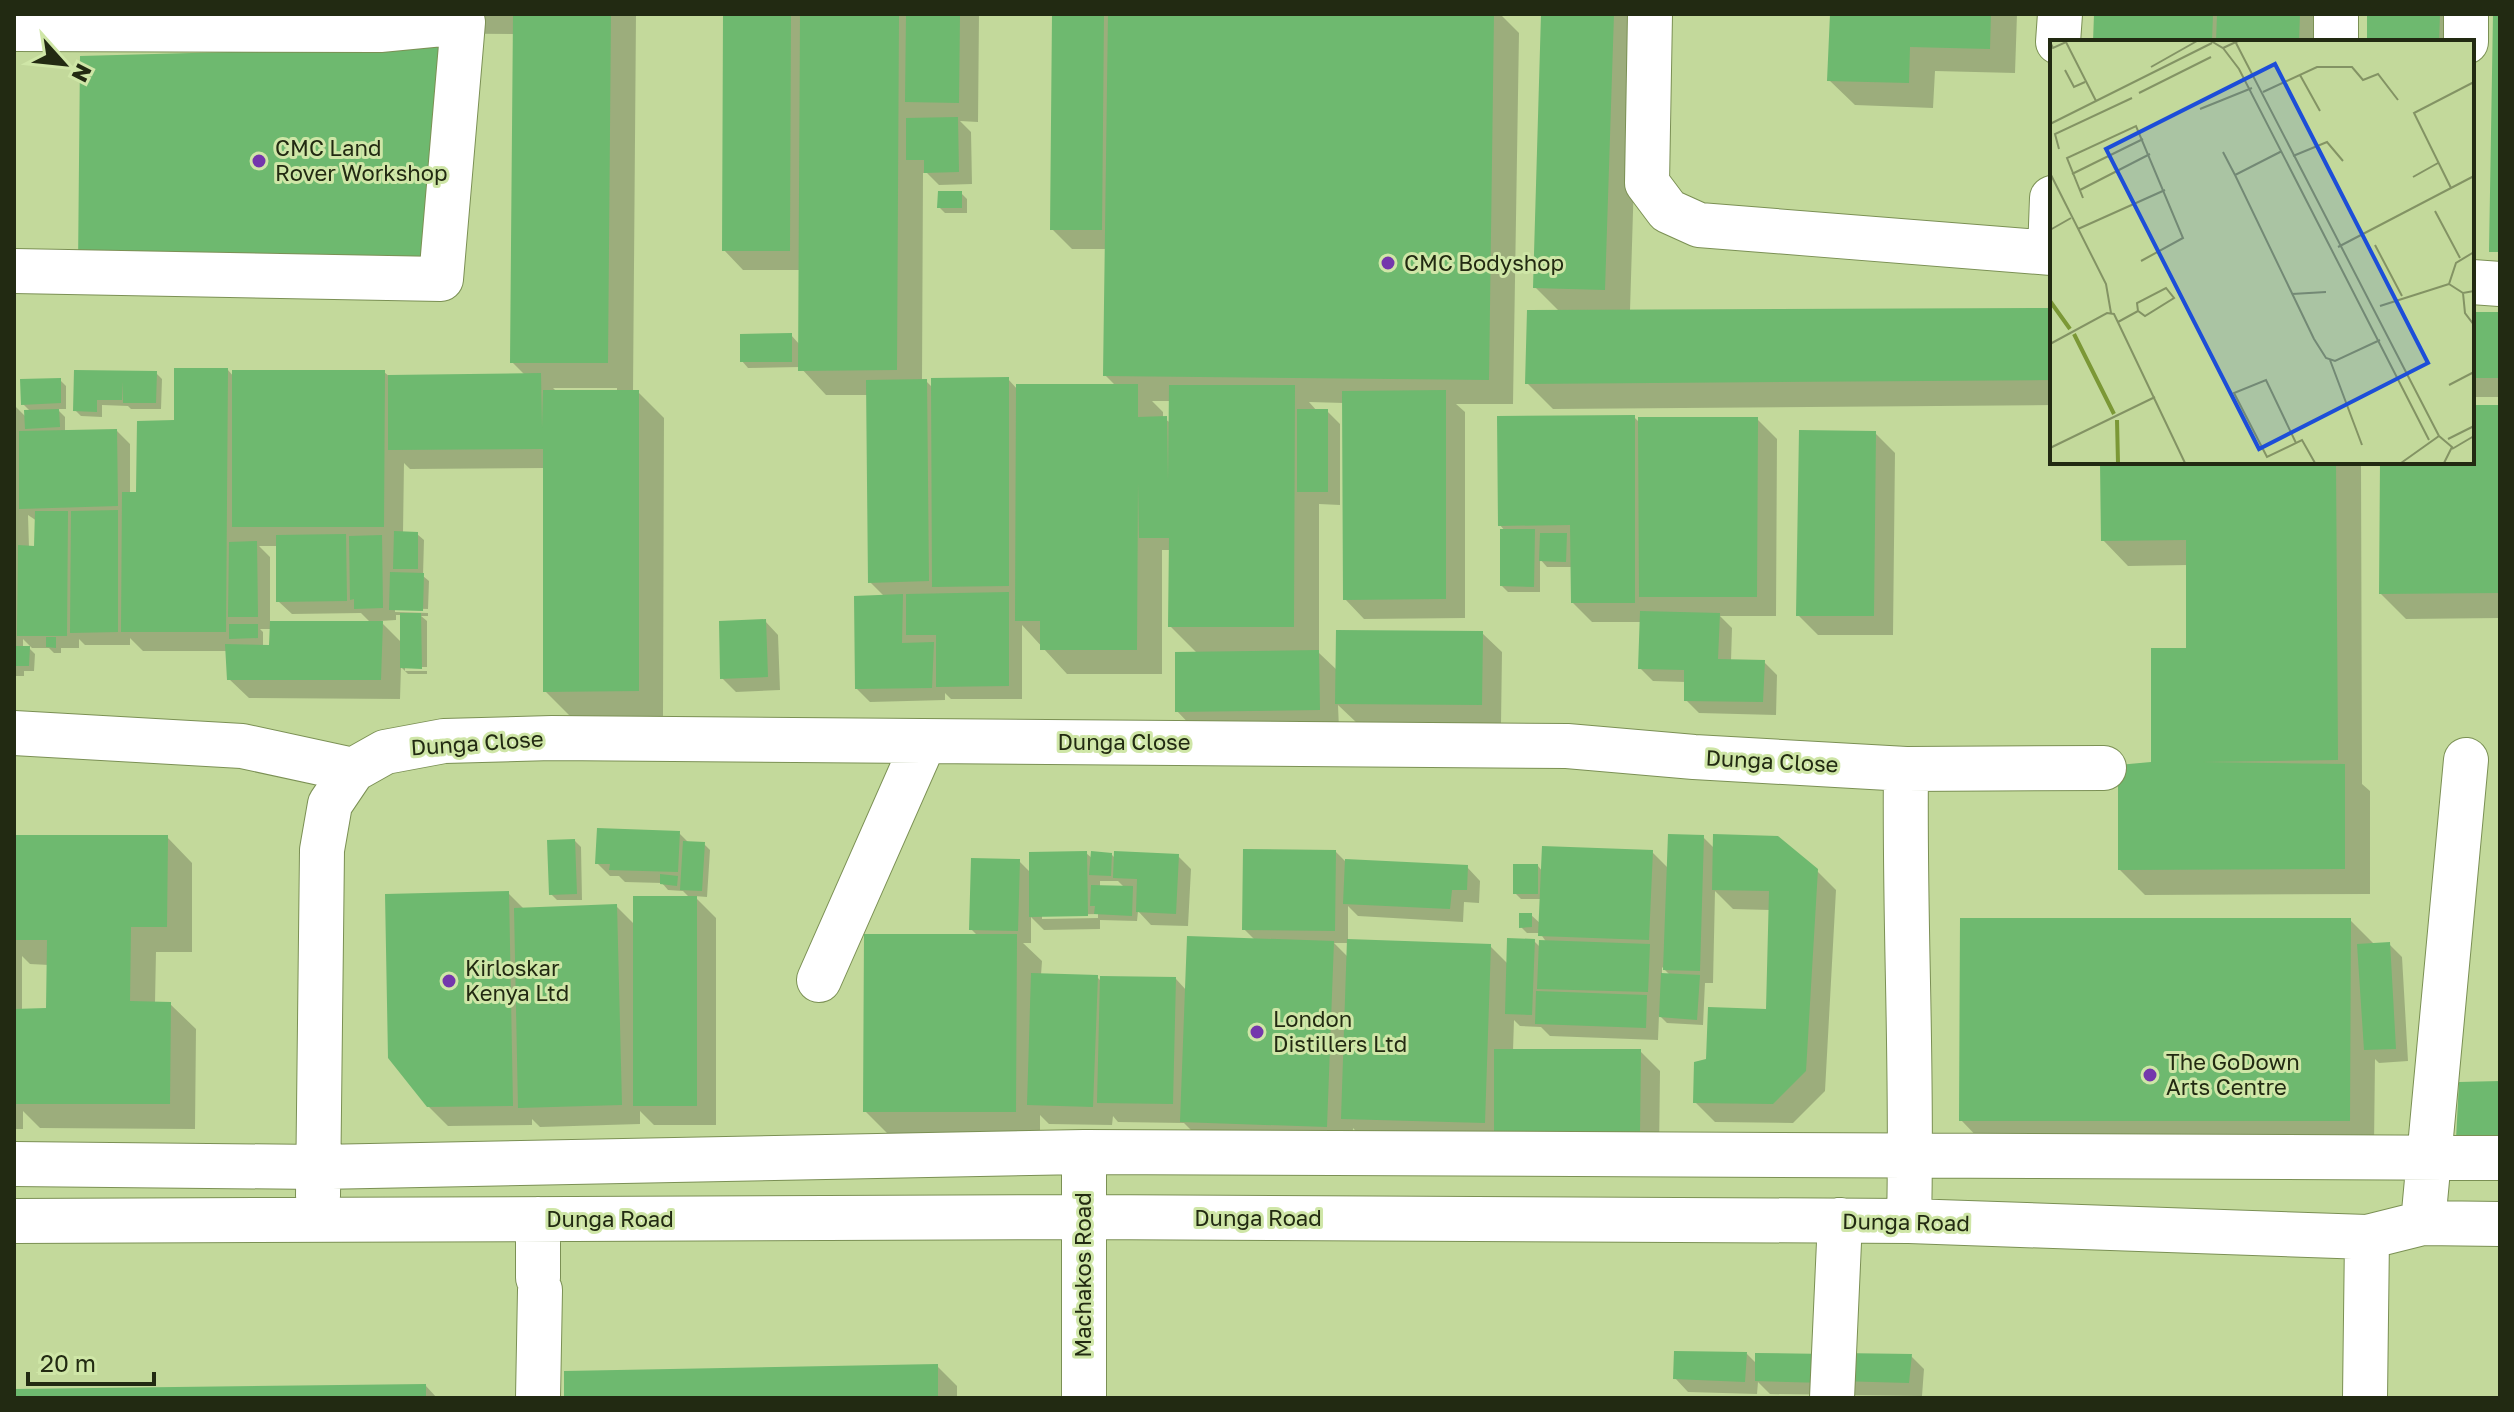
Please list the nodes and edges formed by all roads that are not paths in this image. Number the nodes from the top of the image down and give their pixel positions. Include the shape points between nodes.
1 (1650, 14) edge
2 (2060, 14) edge
3 (2336, 14) edge
4 (2466, 14) edge
5 (14, 29) edge
6 (2058, 40) edge
7 (2336, 40) edge
8 (2466, 40) edge
9 (2050, 252) edge
10 (14, 271) edge
11 (2474, 282) edge
12 (2500, 284) edge
13 (14, 733) edge
14 (924, 742) junction
15 (2466, 760) dead end
16 (2104, 768) dead end
17 (1906, 769) junction
18 (353, 770) junction
19 (819, 980) dead end
20 (1084, 1152) junction
21 (1911, 1157) junction
22 (2500, 1158) edge
23 (2427, 1159) junction
24 (14, 1164) edge
25 (319, 1167) junction
26 (1082, 1217) junction
27 (538, 1219) junction
28 (318, 1220) junction
29 (1840, 1220) junction
30 (14, 1221) edge
31 (1909, 1221) junction
32 (2423, 1223) junction
33 (2500, 1224) edge
34 (2367, 1237) junction
35 (538, 1398) edge
36 (1084, 1398) edge
37 (1832, 1398) edge
38 (2365, 1398) edge

1 - 9 street via 1647,183 1668,211 1699,225
2 - 6 street
3 - 7 street
4 - 8 street
5 - 10 street via 380,30 463,22 441,279
11 - 12 street
13 - 18 street via 242,746
14 - 17 street, Dunga Close via 1567,746
14 - 18 street, Dunga Close via 444,741 385,752
14 - 19 street
15 - 23 street
16 - 17 street, Dunga Close
17 - 21 street
18 - 25 street, Dunga Close via 330,804 322,850
20 - 21 street
20 - 25 street
20 - 26 street, Machakos Road
21 - 23 street
21 - 31 street
22 - 23 street
23 - 32 street
24 - 25 street
25 - 28 street, Dunga Close
26 - 27 street, Dunga Road
26 - 29 street, Dunga Road
26 - 36 street, Machakos Road
27 - 28 street, Dunga Road
27 - 35 street
28 - 30 street, Dunga Road
29 - 31 street, Dunga Road
29 - 37 street
31 - 34 street, Dunga Road
32 - 33 street, Dunga Road
32 - 34 street, Dunga Road
34 - 38 street

